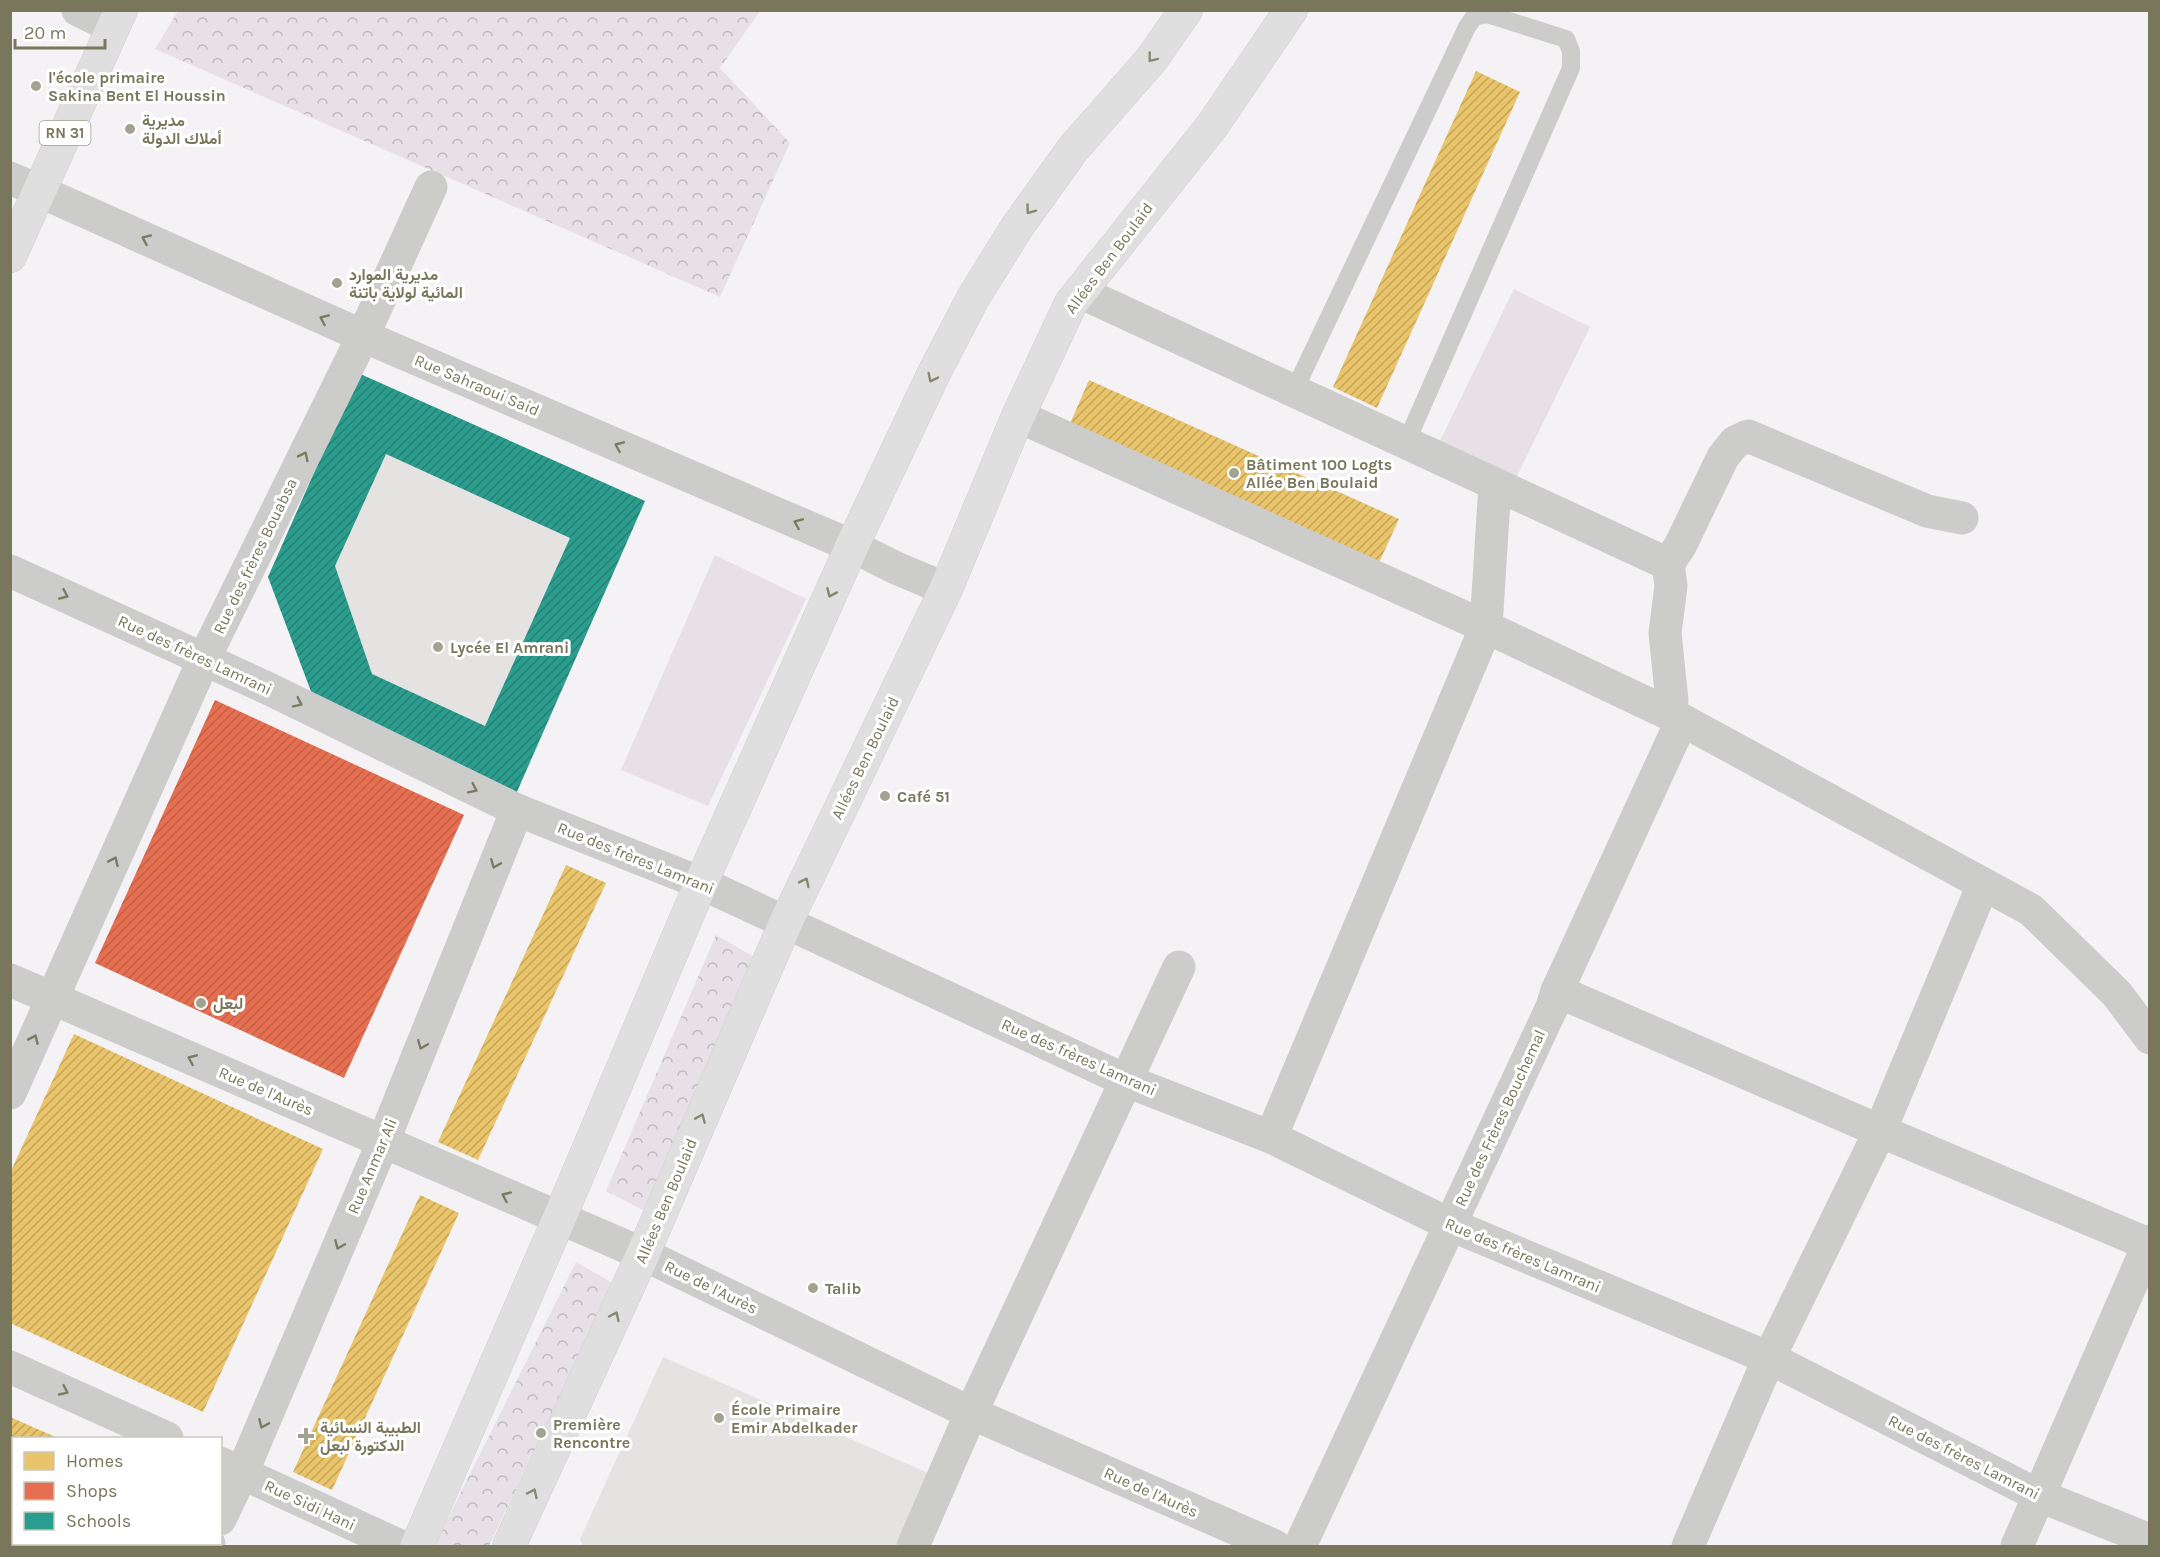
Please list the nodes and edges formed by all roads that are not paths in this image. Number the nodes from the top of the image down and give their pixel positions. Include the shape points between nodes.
1 (78, 10) edge
2 (1186, 10) edge
3 (1291, 10) edge
4 (117, 19) edge
5 (25, 185) edge
6 (431, 187) dead end
7 (10, 256) edge
8 (1080, 292) junction
9 (363, 336) junction
10 (1294, 391) junction
11 (1018, 416) junction
12 (1406, 442) junction
13 (1495, 484) junction
14 (1962, 518) dead end
15 (852, 546) junction
16 (1668, 564) junction
17 (10, 571) edge
18 (946, 589) junction
19 (1485, 627) junction
20 (204, 659) junction
21 (1677, 711) junction
22 (517, 810) junction
23 (701, 883) junction
24 (1983, 885) junction
25 (786, 922) junction
26 (1179, 967) dead end
27 (10, 980) edge
28 (1557, 991) junction
29 (52, 998) junction
30 (2150, 1038) edge
31 (1127, 1081) junction
32 (10, 1093) edge
33 (1880, 1131) junction
34 (1271, 1137) junction
35 (383, 1142) junction
36 (559, 1219) junction
37 (1451, 1225) junction
38 (2149, 1242) edge
39 (643, 1254) junction
40 (1769, 1358) junction
41 (10, 1366) edge
42 (971, 1413) junction
43 (165, 1437) edge
44 (231, 1468) edge
45 (2040, 1496) junction
46 (222, 1510) edge
47 (2150, 1540) edge
48 (400, 1546) edge
49 (417, 1546) edge
50 (508, 1546) edge
51 (913, 1546) edge
52 (1275, 1546) edge
53 (1300, 1546) edge
54 (1688, 1546) edge
55 (2017, 1546) edge

1 - 4 street
2 -> 15 main road via 1151,60 1073,149 1011,237 973,298 934,373
3 - 8 main road, Allées Ben Boulaid via 1212,126
4 - 5 main road, RN 31
5 - 7 main road, RN 31
9 -> 5 street, Rue Sahraoui Said
6 - 9 street, Rue des frères Bouabsa
8 - 10 street
8 - 11 main road, Allées Ben Boulaid via 1071,303
15 -> 9 street, Rue Sahraoui Said
20 -> 9 street, Rue des frères Bouabsa
10 - 12 street
10 - 12 lane via 1474,17 1487,14 1566,39 1571,51 1570,68
11 - 18 main road, Allées Ben Boulaid
11 - 19 street
12 - 13 street
13 - 16 street
13 - 19 street
14 - 16 street via 1926,511 1748,436 1735,442 1723,457
15 - 18 street, Rue Sahraoui Said
15 -> 23 main road
16 - 21 street via 1671,586 1665,633
17 -> 20 street, Rue des frères Lamrani
25 -> 18 main road, Allées Ben Boulaid
19 - 21 street
19 - 34 street
20 -> 22 street, Rue des frères Lamrani
29 -> 20 street, Rue des frères Bouabsa
21 - 24 street
21 - 28 street, Rue des Frères Bouchemal
22 - 23 street, Rue des frères Lamrani
22 -> 35 street, Rue Anmar Ali
23 - 25 street, Rue des frères Lamrani
23 - 36 main road
24 - 30 street via 2031,910 2118,994
24 - 33 street
25 - 31 street, Rue des frères Lamrani
39 -> 25 main road, Allées Ben Boulaid
26 - 31 street
27 - 29 street, Rue de l'Aurès
28 - 33 street
28 - 37 street, Rue des Frères Bouchemal
32 -> 29 street, Rue des frères Bouabsa
35 -> 29 street, Rue de l'Aurès
31 - 34 street, Rue des frères Lamrani
31 - 42 street
33 - 38 street
33 - 40 street
34 - 37 street, Rue des frères Lamrani
36 -> 35 street, Rue de l'Aurès
35 -> 44 street, Rue Anmar Ali
36 - 39 street, Rue de l'Aurès
36 - 49 main road
37 - 40 street, Rue des frères Lamrani
37 - 53 street, Rue des Frères Bouchemal
38 - 45 street
39 - 42 street, Rue de l'Aurès
50 -> 39 main road, Allées Ben Boulaid
40 - 45 street, Rue des frères Lamrani
40 - 54 street
41 -> 43 street
42 - 51 street
42 - 52 street, Rue de l'Aurès
44 - 46 street, Rue Anmar Ali
44 - 48 street, Rue Sidi Hani
45 - 47 street, Rue des frères Lamrani
45 - 55 street

